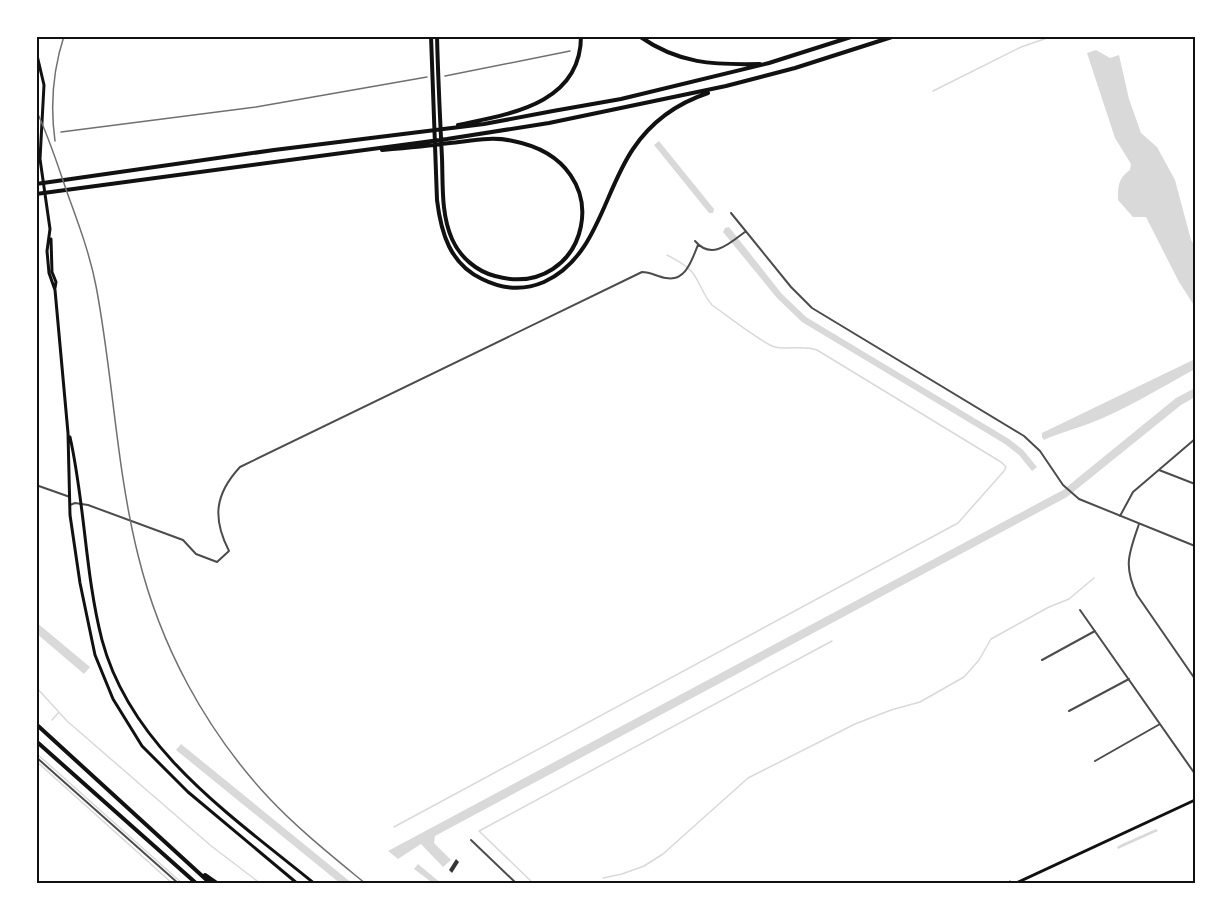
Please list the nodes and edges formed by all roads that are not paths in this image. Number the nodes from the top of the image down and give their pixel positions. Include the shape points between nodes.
1 (431, 36) edge
2 (437, 36) edge
3 (581, 36) edge
4 (639, 36) edge
5 (854, 36) edge
6 (894, 36) edge
7 (36, 51) edge
8 (770, 63) junction
9 (726, 86) junction
10 (436, 93) junction
11 (424, 132) junction
12 (339, 154) junction
13 (36, 184) edge
14 (36, 194) edge
15 (731, 213) dead end
16 (746, 231) junction
17 (695, 241) dead end
18 (698, 244) junction
19 (68, 433) junction
20 (1195, 439) edge
21 (1159, 470) junction
22 (1195, 484) edge
23 (36, 485) edge
24 (70, 497) junction
25 (81, 504) junction
26 (70, 505) junction
27 (1120, 516) junction
28 (1139, 524) junction
29 (1195, 546) edge
30 (1080, 610) dead end
31 (1095, 631) junction
32 (1042, 660) dead end
33 (1129, 679) junction
34 (1195, 679) edge
35 (1069, 711) dead end
36 (36, 724) edge
37 (1160, 724) junction
38 (36, 741) edge
39 (36, 757) edge
40 (1095, 761) dead end
41 (1195, 774) edge
42 (1195, 800) edge
43 (471, 840) dead end
44 (192, 866) junction
45 (179, 884) edge
46 (197, 884) edge
47 (211, 884) edge
48 (218, 884) edge
49 (298, 884) edge
50 (315, 884) edge
51 (517, 884) edge
52 (1014, 884) edge

1 - 10 highway
2 - 10 highway
3 - 11 highway via 579,55 570,76 543,100 519,112
4 - 8 highway via 676,57 700,63
5 - 8 highway
6 - 9 highway
7 - 19 main road via 44,85 40,159 50,235 47,251 55,290
8 - 11 highway via 621,99
9 - 10 highway via 700,95 654,123 623,165 580,254 554,277 519,288 500,286 474,275 452,254 443,234 436,177
9 - 12 highway via 549,123
10 - 12 highway via 442,176 444,212 458,249 468,261 490,275 517,280 539,276 561,262 579,236 583,214 579,189 557,159 538,147 495,139
11 - 13 highway
12 - 14 highway
15 - 16 street
16 - 18 street via 720,249
16 - 27 street via 812,308 1024,436 1074,495
17 - 18 street
18 - 25 street via 686,270 676,278 642,272 240,467 224,488 219,504 221,536 229,551 217,562 196,554 183,540
19 - 24 main road
19 - 25 main road
20 - 21 street
21 - 22 street
21 - 27 street via 1133,492
23 - 24 street
24 - 26 main road
25 - 26 street
25 - 50 main road via 103,642 131,706 172,762
26 - 49 main road via 95,655 113,699 142,746 188,792
27 - 28 street
28 - 29 street
28 - 34 street via 1129,553 1131,583
30 - 31 street
31 - 32 street
31 - 33 street
33 - 35 street
33 - 37 street
36 - 44 highway
37 - 40 street
37 - 41 street
38 - 46 highway
39 - 45 street
42 - 52 main road
43 - 51 street
44 - 47 highway
44 - 48 highway

